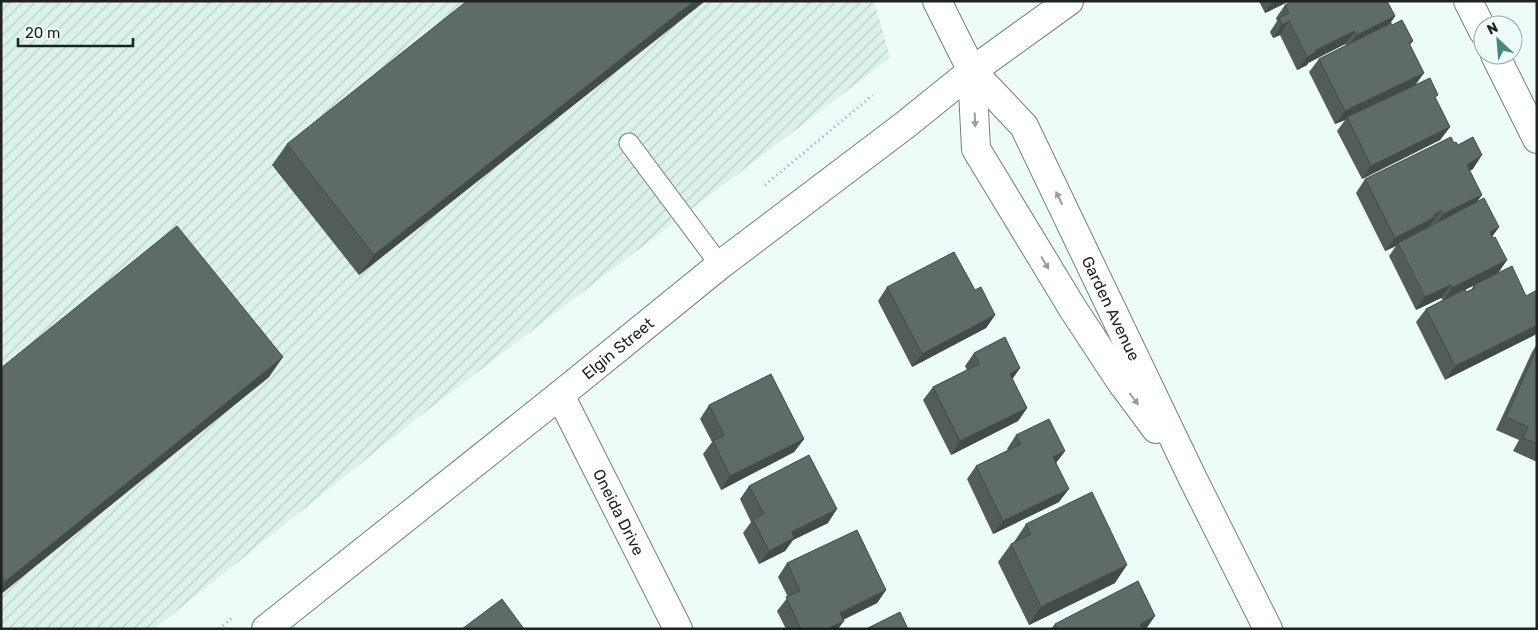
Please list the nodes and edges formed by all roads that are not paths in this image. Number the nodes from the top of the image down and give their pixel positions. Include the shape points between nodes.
1 (937, 1) edge
2 (1069, 1) edge
3 (1468, 1) edge
4 (1475, 15) edge
5 (1500, 65) edge
6 (972, 71) junction
7 (1537, 139) edge
8 (628, 143) dead end
9 (720, 265) junction
10 (560, 396) junction
11 (1194, 479) junction
12 (266, 629) edge
13 (678, 629) edge
14 (1268, 629) edge

1 - 6 street, Garden Avenue
2 - 6 street, Elgin Street
3 - 4 street
5 - 7 street
6 - 9 street, Elgin Street
11 -> 6 street, Garden Avenue via 1024,126
6 -> 11 street via 976,149 1072,309 1121,382
8 - 9 lane
9 - 10 street, Elgin Street
10 - 12 street, Elgin Street
10 - 13 street, Oneida Drive
11 - 14 street, Garden Avenue

